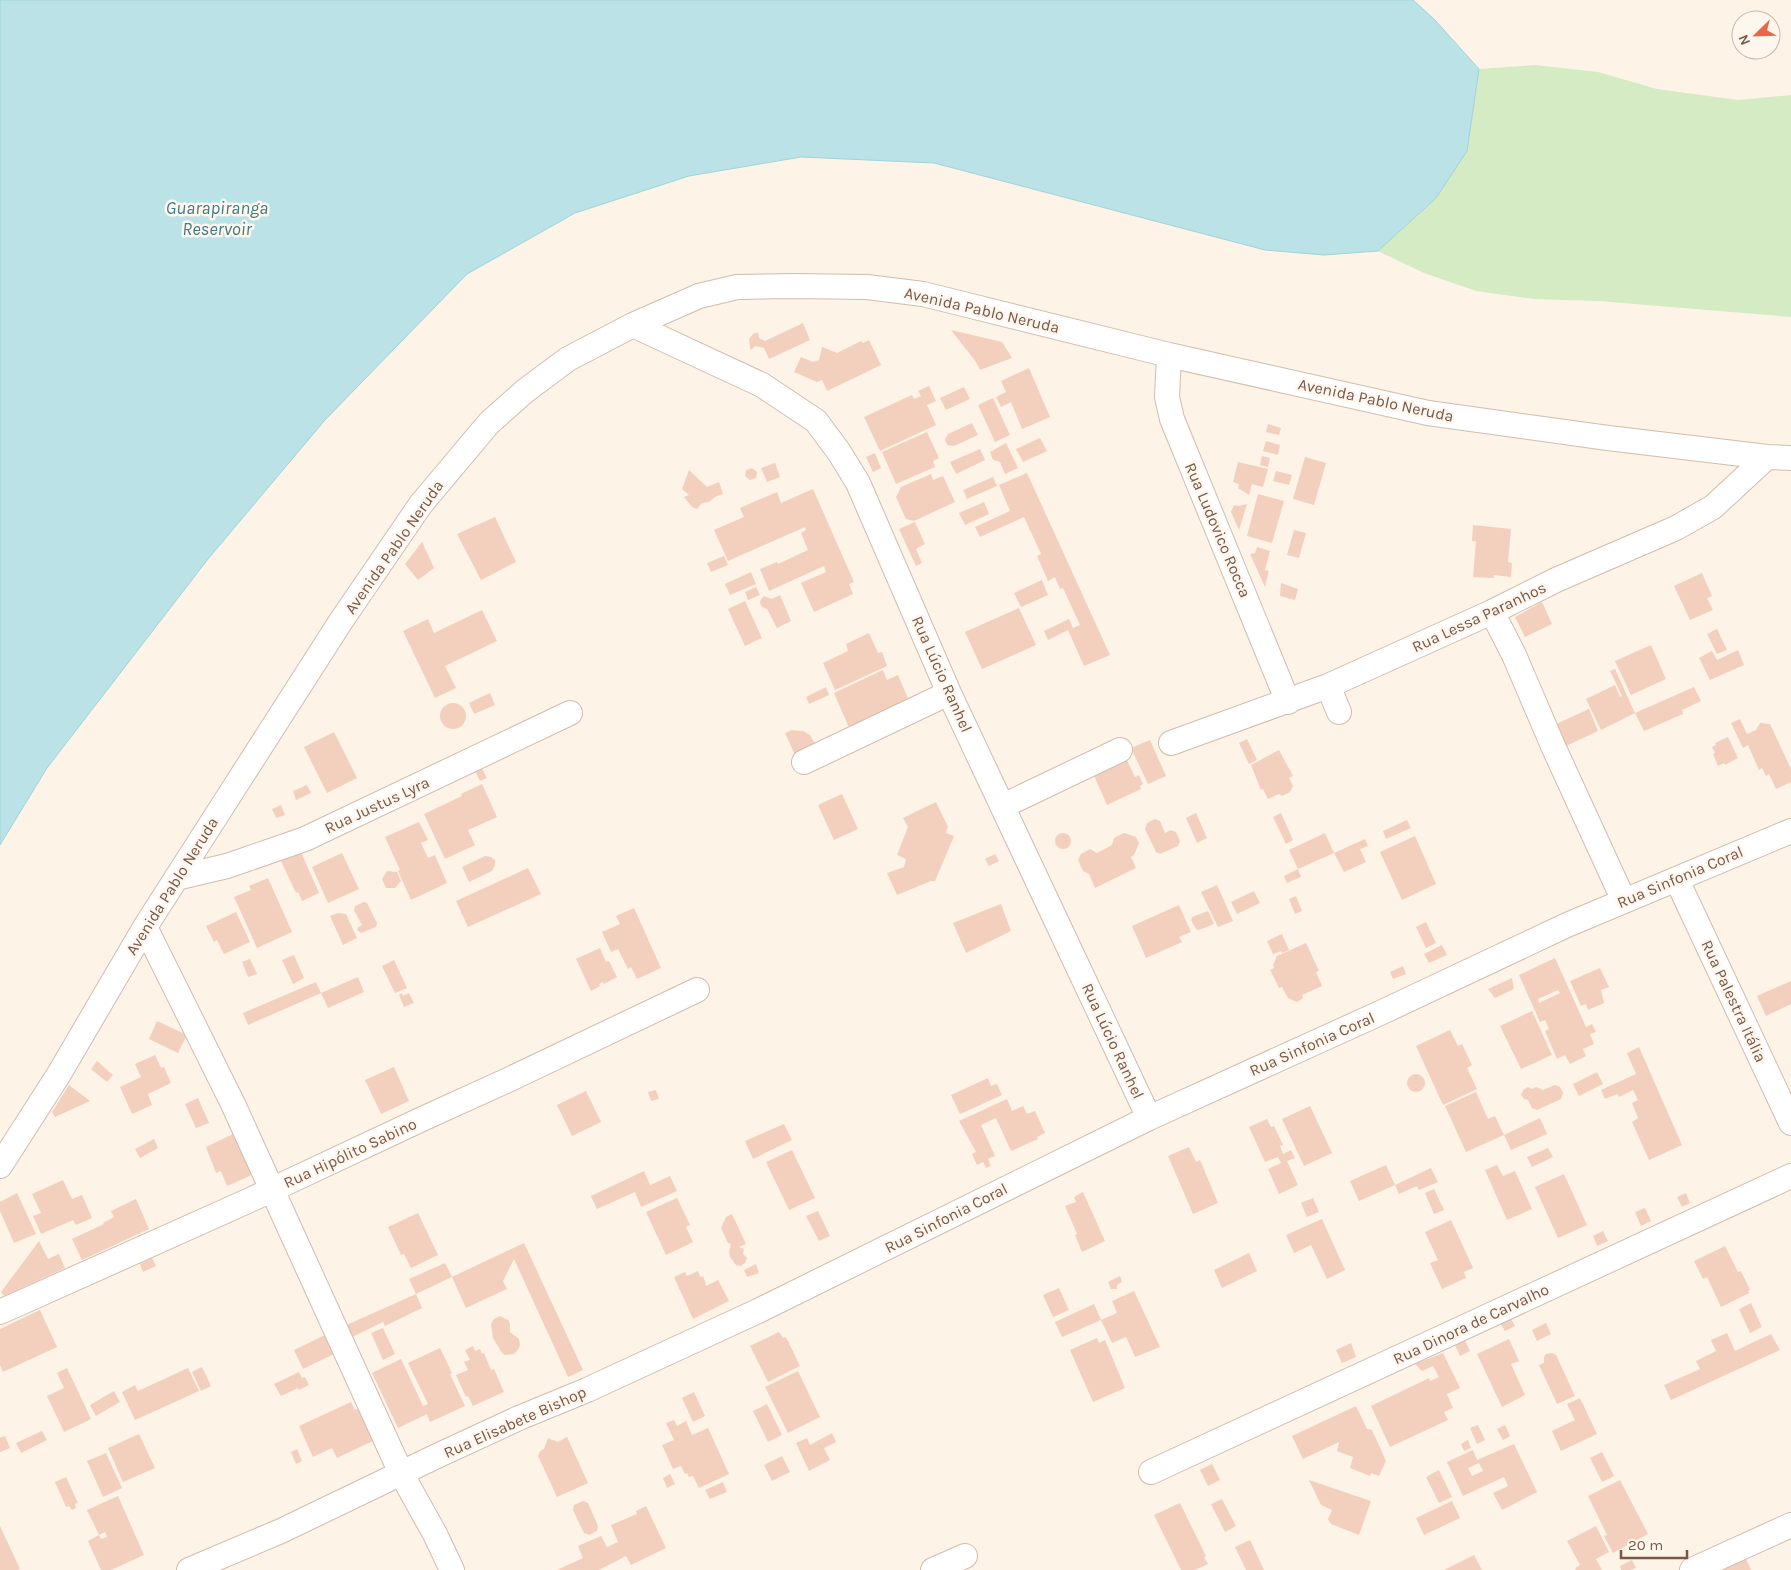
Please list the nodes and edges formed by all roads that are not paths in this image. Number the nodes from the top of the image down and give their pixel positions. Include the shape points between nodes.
1 (633, 325) junction
2 (1169, 355) junction
3 (1767, 457) junction
4 (1791, 458) edge
5 (1492, 612) junction
6 (1328, 686) junction
7 (949, 693) junction
8 (1288, 702) junction
9 (1339, 712) dead end
10 (570, 713) dead end
11 (1171, 743) dead end
12 (1120, 750) dead end
13 (804, 762) dead end
14 (1003, 806) junction
15 (1791, 831) edge
16 (176, 878) junction
17 (1677, 880) junction
18 (1624, 901) junction
19 (145, 927) junction
20 (697, 990) dead end
21 (1149, 1118) junction
22 (1791, 1123) edge
23 (0, 1166) edge
24 (1791, 1176) edge
25 (272, 1190) junction
26 (838, 1271) joint
27 (0, 1312) edge
28 (1151, 1472) dead end
29 (401, 1473) junction
30 (1791, 1525) edge
31 (965, 1556) dead end
32 (189, 1570) edge
33 (452, 1570) edge
34 (934, 1570) edge
35 (1692, 1570) edge

1 - 2 street, Avenida Pablo Neruda via 699,296 737,287 867,287 923,294
1 - 7 street, Rua Lúcio Ranhel via 762,385 816,421 858,483
1 - 16 street, Avenida Pablo Neruda via 568,359 524,391 489,423 421,504 341,621
2 - 3 street, Avenida Pablo Neruda via 1428,413
2 - 8 street, Rua Ludovico Rocca via 1167,397 1172,419
3 - 4 street, Avenida Pablo Neruda
3 - 5 street, Rua Lessa Paranhos via 1713,507 1696,517
5 - 6 street, Rua Lessa Paranhos
5 - 18 street
6 - 8 street, Rua Lessa Paranhos
6 - 9 street
7 - 13 street
7 - 14 street, Rua Lúcio Ranhel
8 - 11 street, Rua Lessa Paranhos
10 - 16 street, Rua Justus Lyra via 305,839 227,866
12 - 14 street
14 - 21 street, Rua Lúcio Ranhel
15 - 17 street, Rua Sinfonia Coral
16 - 19 street, Avenida Pablo Neruda
17 - 18 street, Rua Sinfonia Coral
17 - 22 street, Rua Palestra Itália
18 - 21 street, Rua Sinfonia Coral
19 - 23 street, Avenida Pablo Neruda via 60,1074
19 - 25 street
20 - 25 street, Rua Hipólito Sabino
21 - 26 street, Rua Sinfonia Coral
24 - 28 street, Rua Dinora de Carvalho
25 - 27 street, Rua Hipólito Sabino
25 - 29 street
26 - 29 street, Rua Elisabete Bishop via 680,1348
29 - 32 street, Rua Elisabete Bishop via 281,1531
29 - 33 street
30 - 35 street
31 - 34 street

